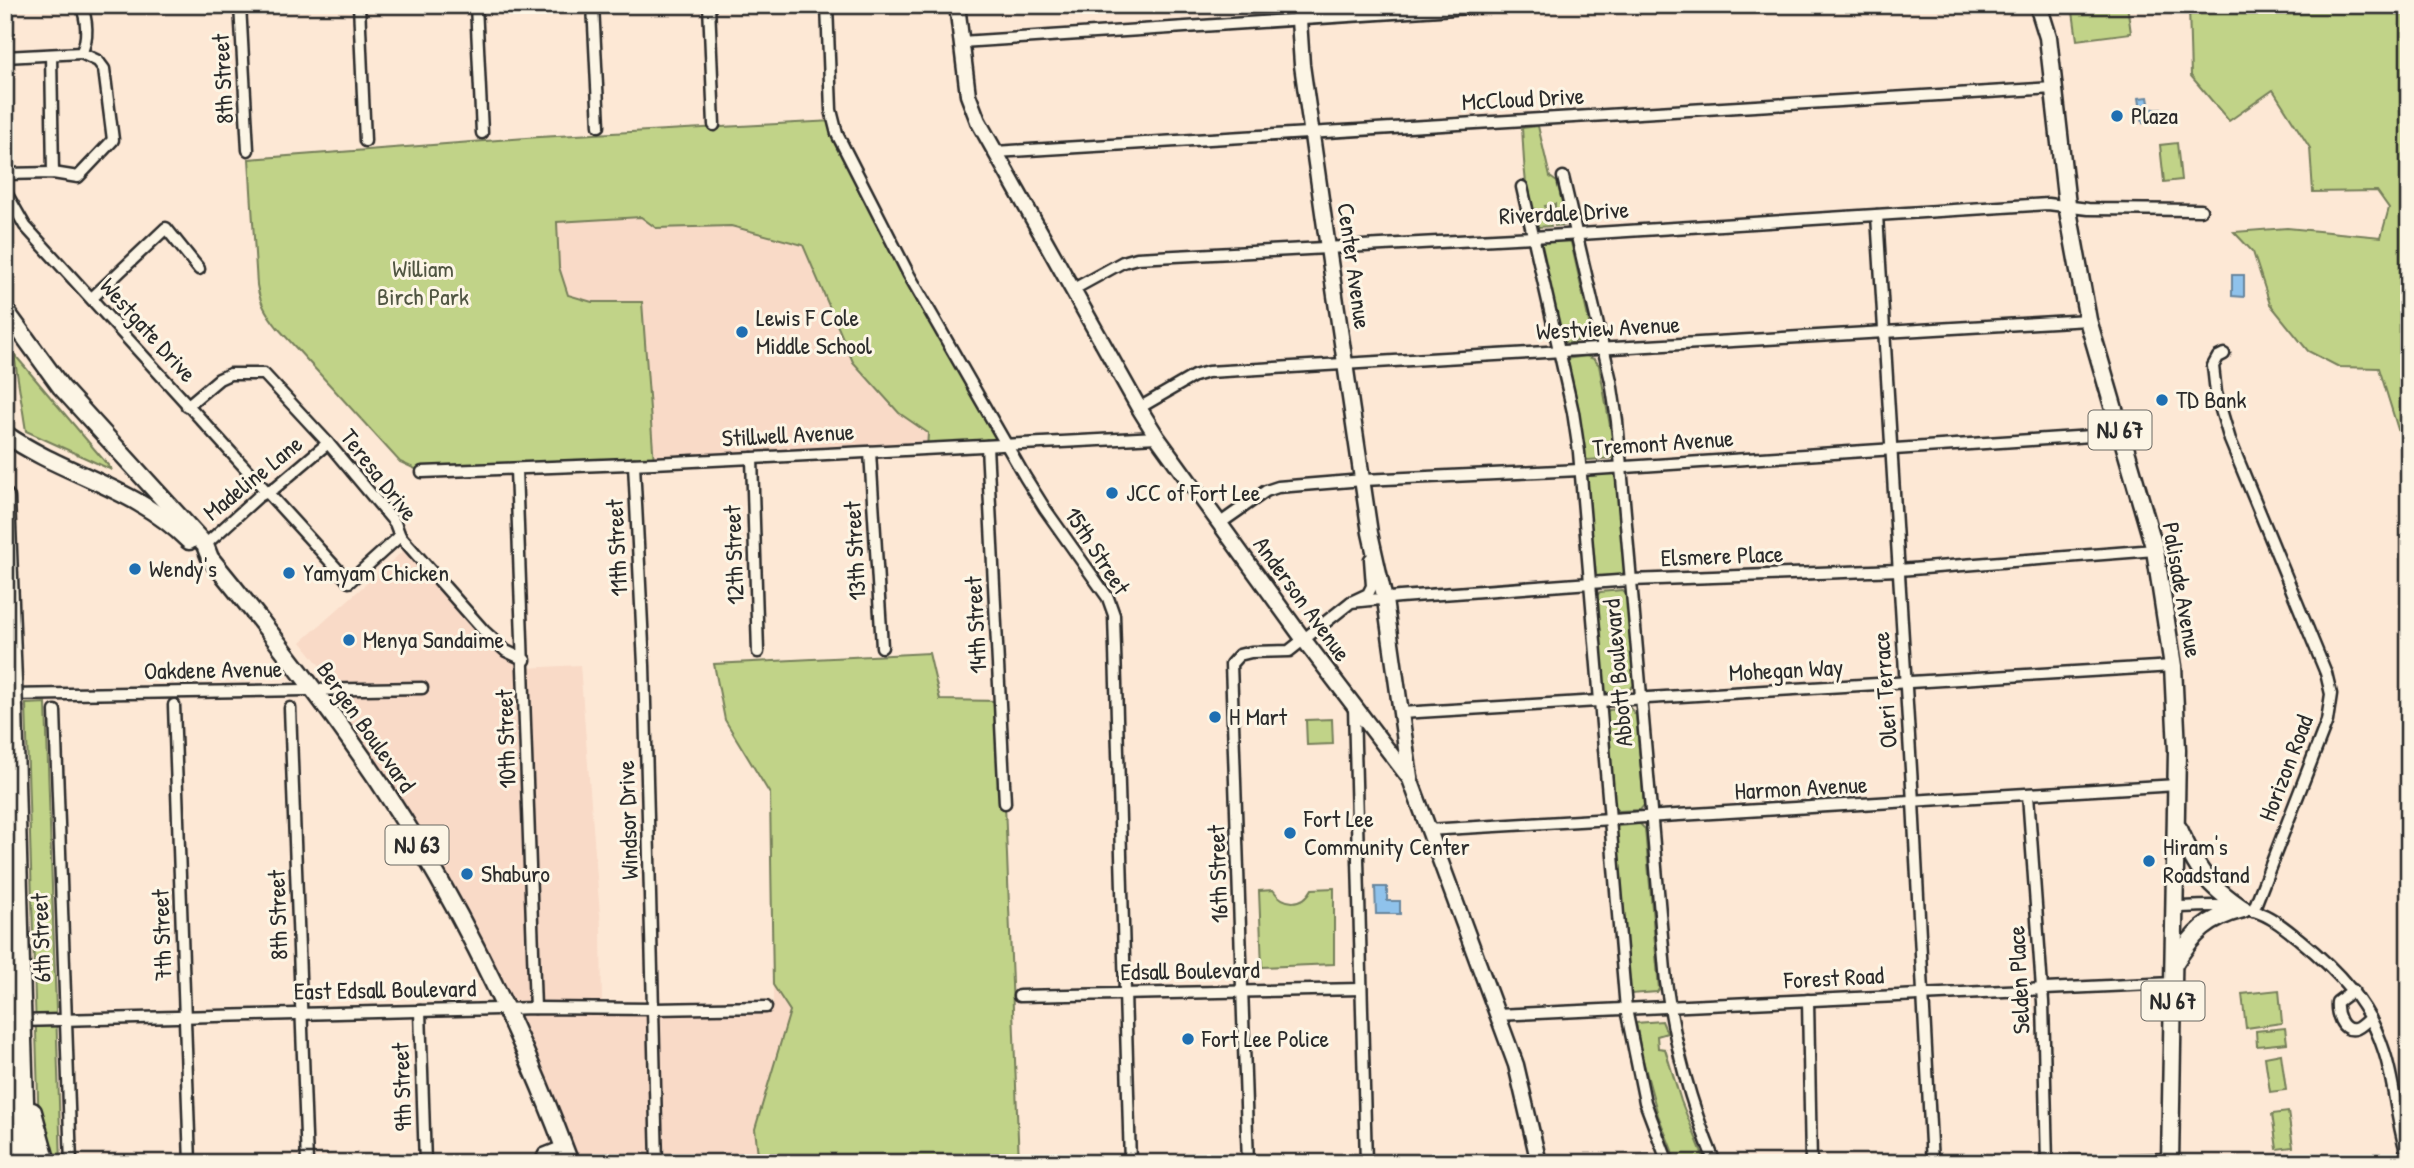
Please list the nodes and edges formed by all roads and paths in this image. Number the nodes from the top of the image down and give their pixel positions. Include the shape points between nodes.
1 (81, 5) edge
2 (240, 5) edge
3 (359, 5) edge
4 (476, 5) edge
5 (593, 5) edge
6 (709, 5) edge
7 (827, 5) edge
8 (957, 5) edge
9 (1298, 5) edge
10 (1514, 5) edge
11 (2038, 5) edge
12 (1300, 21) junction
13 (961, 42) junction
14 (81, 53) junction
15 (51, 55) junction
16 (5, 57) edge
17 (2054, 88) junction
18 (714, 125) dead end
19 (599, 126) dead end
20 (1312, 132) junction
21 (482, 133) dead end
22 (365, 141) dead end
23 (248, 150) dead end
24 (995, 152) junction
25 (52, 173) junction
26 (5, 174) edge
27 (1563, 177) dead end
28 (1522, 187) dead end
29 (5, 191) edge
30 (2067, 205) junction
31 (2201, 210) dead end
32 (1877, 215) junction
33 (1576, 234) junction
34 (1532, 237) junction
35 (1328, 248) junction
36 (199, 269) dead end
37 (1072, 290) junction
38 (92, 298) junction
39 (5, 310) edge
40 (2088, 320) junction
41 (1884, 332) junction
42 (1603, 349) junction
43 (1559, 352) junction
44 (2224, 354) dead end
45 (1345, 363) junction
46 (187, 406) junction
47 (1139, 408) junction
48 (5, 434) edge
49 (2122, 434) junction
50 (1157, 437) junction
51 (328, 443) junction
52 (1007, 445) junction
53 (987, 446) junction
54 (1891, 449) junction
55 (870, 452) junction
56 (752, 458) junction
57 (634, 464) junction
58 (1622, 467) junction
59 (516, 469) junction
60 (1580, 470) junction
61 (422, 472) dead end
62 (1363, 480) junction
63 (266, 492) junction
64 (5, 498) edge
65 (1219, 524) junction
66 (1370, 533) junction
67 (400, 536) junction
68 (2155, 550) junction
69 (207, 552) junction
70 (1899, 570) junction
71 (1631, 580) junction
72 (1591, 583) junction
73 (1385, 600) junction
74 (1351, 602) junction
75 (642, 630) joint
76 (1304, 640) junction
77 (882, 647) dead end
78 (758, 652) dead end
79 (525, 660) junction
80 (2173, 667) junction
81 (1906, 684) junction
82 (422, 688) dead end
83 (313, 689) junction
84 (10, 695) edge
85 (1642, 699) junction
86 (1600, 702) junction
87 (174, 705) dead end
88 (1354, 707) junction
89 (290, 708) dead end
90 (55, 711) dead end
91 (1401, 713) junction
92 (1410, 779) junction
93 (2177, 785) junction
94 (2028, 795) junction
95 (1913, 802) junction
96 (1005, 803) dead end
97 (1609, 818) junction
98 (1651, 818) junction
99 (2177, 824) junction
100 (1428, 830) junction
101 (2174, 907) junction
102 (2248, 910) junction
103 (2173, 966) junction
104 (5, 974) edge
105 (2173, 983) junction
106 (1361, 989) junction
107 (2042, 989) junction
108 (2353, 990) junction
109 (1243, 991) junction
110 (1125, 994) junction
111 (1923, 995) junction
112 (1019, 996) dead end
113 (1808, 1000) junction
114 (14, 1002) edge
115 (766, 1007) dead end
116 (1670, 1007) junction
117 (535, 1008) junction
118 (507, 1009) junction
119 (654, 1009) junction
120 (1626, 1009) junction
121 (420, 1011) junction
122 (303, 1013) junction
123 (1497, 1015) junction
124 (186, 1017) junction
125 (2370, 1017) junction
126 (65, 1020) junction
127 (5, 1021) edge
128 (11, 1051) edge
129 (23, 1080) junction
130 (564, 1146) junction
131 (2409, 1160) edge
132 (2171, 1161) edge
133 (11, 1163) edge
134 (26, 1163) edge
135 (46, 1163) edge
136 (71, 1163) edge
137 (190, 1163) edge
138 (307, 1163) edge
139 (425, 1163) edge
140 (540, 1163) edge
141 (570, 1163) edge
142 (657, 1163) edge
143 (1130, 1163) edge
144 (1248, 1163) edge
145 (1366, 1163) edge
146 (1539, 1163) edge
147 (1668, 1163) edge
148 (1715, 1163) edge
149 (1811, 1163) edge
150 (1932, 1163) edge
151 (2047, 1163) edge

1 - 14 street via 86,33
2 - 23 street, 8th Street
3 - 22 street
4 - 21 street
5 - 19 street
6 - 18 street
7 - 52 street, 15th Street via 831,110 837,134 909,275
8 - 13 main road, Anderson Avenue
9 - 12 main road, Center Avenue
10 - 12 street
11 - 17 main road, Palisade Avenue / NJ 67 via 2048,37
12 - 13 street
12 - 20 main road, Center Avenue via 1301,65
13 - 24 main road, Anderson Avenue via 968,95
14 - 15 street
14 - 25 street via 104,69 113,140 78,177
15 - 16 street
15 - 25 street
17 - 20 street, McCloud Drive
17 - 30 main road, Palisade Avenue / NJ 67
20 - 24 street, McCloud Drive
20 - 35 main road, Center Avenue
24 - 37 main road, Anderson Avenue
25 - 26 street
27 - 33 street, Abbott Boulevard
28 - 34 street, Abbott Boulevard
29 - 38 street, Westgate Drive via 25,226
30 - 31 street, Riverdale Drive
30 - 32 street, Riverdale Drive
30 - 40 main road, Palisade Avenue / NJ 67
32 - 33 street, Riverdale Drive
32 - 41 street, Oleri Terrace
33 - 34 street, Riverdale Drive
33 - 42 street, Abbott Boulevard
34 - 35 street, Riverdale Drive
34 - 43 street, Abbott Boulevard
35 - 37 street, Riverdale Drive via 1137,258
35 - 45 main road, Center Avenue
36 - 38 street via 166,228
37 - 47 main road, Anderson Avenue
38 - 46 street, Westgate Drive
39 - 69 main road, Bergen Boulevard / NJ 63 via 67,394
40 - 41 street, Westview Avenue
40 - 49 main road, Palisade Avenue / NJ 67
41 - 42 street, Westview Avenue
41 - 54 street, Oleri Terrace
42 - 43 street, Westview Avenue
42 - 58 street, Abbott Boulevard
43 - 45 street, Westview Avenue
43 - 60 street, Abbott Boulevard
44 - 102 street, Horizon Road via 2213,366 2230,440 2331,694 2327,721
45 - 47 street, Westview Avenue via 1208,372
45 - 62 main road, Center Avenue
46 - 51 street, Teresa Drive via 230,374 264,374
46 - 63 street, Westgate Drive
47 - 50 main road, Anderson Avenue
48 - 69 main road, Bergen Boulevard / NJ 63 via 44,458 151,508 199,552
49 - 54 street, Tremont Avenue
49 - 68 main road, Palisade Avenue / NJ 67
50 - 52 street, Stillwell Avenue
50 - 65 main road, Anderson Avenue
51 - 63 street, Madeline Lane
51 - 67 street, Teresa Drive via 395,523
52 - 53 street, Stillwell Avenue
52 - 110 street, 15th Street via 1045,509 1108,598 1114,615
53 - 55 street, Stillwell Avenue
53 - 96 street, 14th Street
54 - 58 street, Tremont Avenue
54 - 70 street, Oleri Terrace
55 - 56 street, Stillwell Avenue
55 - 77 street, 13th Street
56 - 57 street, Stillwell Avenue
56 - 78 street, 12th Street
57 - 59 street, Stillwell Avenue
57 - 75 street, 11th Street
58 - 60 street, Tremont Avenue
58 - 71 street, Abbott Boulevard
59 - 61 street, Stillwell Avenue
59 - 79 street, 10th Street
60 - 62 street, Tremont Avenue
60 - 72 street, Abbott Boulevard
62 - 65 street, Tremont Avenue via 1278,487
62 - 66 main road, Center Avenue
63 - 67 street, Westgate Drive via 349,582
63 - 69 street, Madeline Lane
64 - 84 highway
65 - 76 main road, Anderson Avenue
66 - 73 main road, Center Avenue
66 - 74 street, Center Avenue via 1372,586 1368,594
67 - 79 street, Teresa Drive via 484,631 506,651
68 - 70 street, Elsmere Place
68 - 80 main road, Palisade Avenue / NJ 67
69 - 83 main road, Bergen Boulevard / NJ 63
70 - 71 street, Elsmere Place
70 - 81 street, Oleri Terrace
71 - 72 street, Elsmere Place
71 - 85 street, Abbott Boulevard
72 - 73 street, Elsmere Place
72 - 86 street, Abbott Boulevard
73 - 74 street, Elsmere Place
73 - 91 main road, Center Avenue
74 - 76 street
75 - 119 street, Windsor Drive
76 - 88 main road, Anderson Avenue
76 - 109 street, 16th Street via 1289,651 1239,655 1231,664
79 - 117 street, 10th Street
80 - 81 street, Mohegan Way
80 - 93 main road, Palisade Avenue / NJ 67
81 - 85 street, Mohegan Way
81 - 95 street, Oleri Terrace
82 - 83 street, Oakdene Avenue
83 - 84 street, Oakdene Avenue
83 - 118 main road, Bergen Boulevard / NJ 63 via 417,844
84 - 114 highway
85 - 86 street, Mohegan Way
85 - 98 street, Abbott Boulevard
86 - 91 street, Mohegan Way
86 - 97 street, Abbott Boulevard
87 - 124 street, 7th Street
88 - 92 main road, Anderson Avenue
88 - 106 street
89 - 122 street, 8th Street
90 - 126 street, 6th Street
91 - 92 main road, Center Avenue
92 - 100 main road, Anderson Avenue
93 - 94 street, Harmon Avenue
93 - 99 main road, Palisade Avenue / NJ 67
94 - 95 street, Harmon Avenue
94 - 107 street, Selden Place
95 - 98 street, Harmon Avenue
95 - 111 street, Oleri Terrace
97 - 98 street, Harmon Avenue
97 - 100 street, Harmon Avenue
97 - 120 street, Abbott Boulevard
98 - 116 street, Abbott Boulevard
99 - 101 main road, Palisade Avenue / NJ 67
99 - 102 main road via 2203,877
100 - 123 main road, Anderson Avenue
101 - 102 street
101 - 103 main road, Palisade Avenue / NJ 67
102 - 103 main road via 2216,919 2198,930
102 - 108 street via 2293,934
103 - 105 main road, Palisade Avenue / NJ 67
104 - 114 highway
105 - 107 street, Forest Road
105 - 132 main road, Palisade Avenue / NJ 67
106 - 109 street, Edsall Boulevard
106 - 145 street
107 - 111 street, Forest Road
107 - 151 street, Selden Place
108 - 125 street
108 - 125 street via 2337,1002 2341,1023 2356,1029
109 - 110 street, Edsall Boulevard
109 - 144 street, 16th Street
110 - 112 street, Edsall Boulevard
110 - 143 street, 15th Street
111 - 113 street, Forest Road
111 - 150 street, Oleri Terrace
113 - 116 street, Forest Road
113 - 149 street
114 - 128 highway, bridge
115 - 119 street, East Edsall Boulevard
116 - 120 street, Forest Road
116 - 148 street, Abbott Boulevard via 1688,1091
117 - 118 street, East Edsall Boulevard
117 - 119 street, East Edsall Boulevard
118 - 121 street, East Edsall Boulevard
118 - 130 main road, Bergen Boulevard / NJ 63
119 - 142 street
120 - 123 street, Forest Road
120 - 147 street, Abbott Boulevard via 1645,1102
121 - 122 street, East Edsall Boulevard
121 - 139 street, 9th Street
122 - 124 street, East Edsall Boulevard
122 - 138 street, 8th Street
123 - 146 main road, Anderson Avenue via 1516,1065
124 - 126 street, East Edsall Boulevard
124 - 137 street, 7th Street
125 - 131 street via 2385,1052
126 - 127 street, East Edsall Boulevard
126 - 136 street, 6th Street
128 - 129 highway
128 - 133 highway
129 - 134 highway
129 - 135 highway
130 - 140 street via 544,1154
130 - 141 main road, Bergen Boulevard / NJ 63
132 - 151 street

